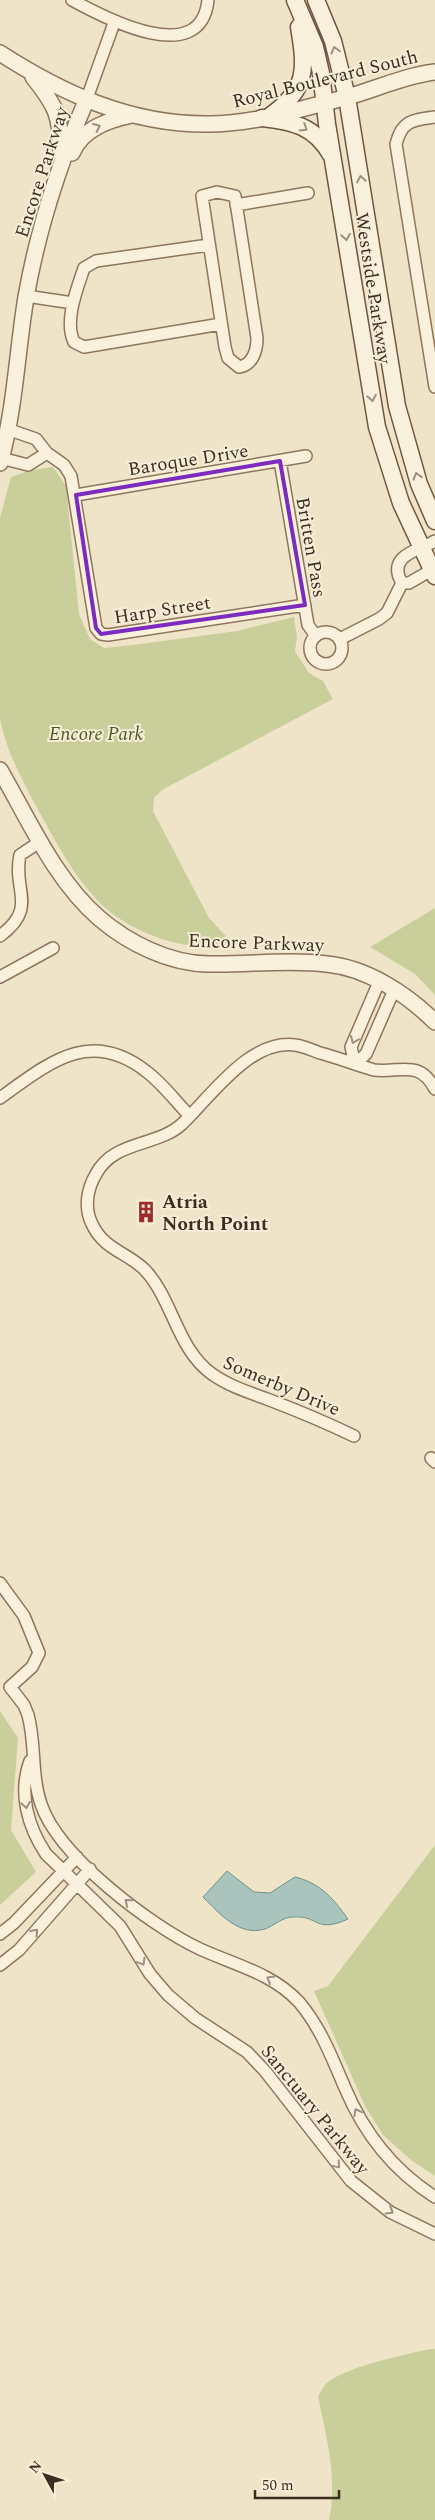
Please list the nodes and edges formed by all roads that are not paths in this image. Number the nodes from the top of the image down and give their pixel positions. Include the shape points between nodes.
1 (72, 0) edge
2 (208, 0) edge
3 (294, 0) edge
4 (316, 0) edge
5 (114, 22) junction
6 (0, 53) edge
7 (29, 72) junction
8 (435, 72) edge
9 (347, 97) junction
10 (86, 101) junction
11 (324, 103) junction
12 (136, 115) junction
13 (266, 117) junction
14 (435, 117) edge
15 (62, 161) junction
16 (333, 161) junction
17 (308, 194) dead end
18 (236, 205) junction
19 (45, 211) junction
20 (209, 244) junction
21 (26, 296) junction
22 (74, 303) junction
23 (221, 324) junction
24 (435, 387) edge
25 (7, 429) junction
26 (46, 453) junction
27 (306, 456) dead end
28 (1, 460) edge
29 (280, 461) junction
30 (76, 495) junction
31 (435, 521) edge
32 (428, 545) edge
33 (434, 571) edge
34 (402, 582) junction
35 (305, 605) junction
36 (316, 636) junction
37 (337, 637) junction
38 (0, 770) edge
39 (41, 841) junction
40 (0, 936) edge
41 (53, 948) dead end
42 (0, 977) edge
43 (379, 982) junction
44 (394, 990) junction
45 (364, 1016) junction
46 (380, 1022) junction
47 (435, 1022) edge
48 (355, 1064) junction
49 (435, 1089) edge
50 (0, 1098) edge
51 (190, 1116) junction
52 (354, 1436) dead end
53 (0, 1583) edge
54 (32, 1757) junction
55 (77, 1857) junction
56 (90, 1869) junction
57 (63, 1872) junction
58 (78, 1885) junction
59 (0, 1934) edge
60 (0, 1965) edge
61 (435, 2197) edge
62 (435, 2234) edge

1 - 5 street
2 - 5 street via 207,13 197,28 177,35 162,35
3 - 11 main road, Westside Parkway via 321,72
3 - 13 main road via 304,71 289,102
9 -> 4 main road, Westside Parkway via 333,41
5 - 10 street
6 - 7 street, Royal Boulevard South
7 - 10 street, Royal Boulevard South
7 - 15 street via 56,108
8 - 9 street, Royal Boulevard South
9 - 11 street, Royal Boulevard South
31 -> 9 main road, Westside Parkway via 419,484 397,406
10 - 12 street, Royal Boulevard South
10 - 15 street, Encore Parkway
11 - 13 street, Royal Boulevard South
11 - 16 main road, Westside Parkway
12 - 13 street, Royal Boulevard South via 206,124
19 -> 12 street via 76,144 85,134 96,127
13 -> 16 main road via 302,125 321,142
14 - 24 street via 412,120 400,130 396,144
15 - 19 street, Encore Parkway
16 -> 32 main road, Westside Parkway via 376,420 395,485
17 - 18 street
18 - 20 street via 234,196 217,192 202,196
18 - 23 street via 257,338 253,358 245,366 240,367 228,358
19 - 21 street, Encore Parkway
20 - 22 street via 96,261 84,268
20 - 23 street
21 - 22 street
21 - 25 street, Encore Parkway
22 - 23 street via 71,337 84,347
25 - 26 street, Harp Street via 36,439
25 - 28 street, Encore Parkway
26 - 28 street via 28,465
26 - 30 street, Harp Street via 64,465
27 - 29 street, Baroque Drive
29 - 30 street, Baroque Drive
29 - 35 street, Britten Pass
30 - 35 street, Harp Street via 96,628 101,634
32 - 33 main road, Westside Parkway
32 - 34 street via 402,558 398,568
33 - 34 street via 409,583
34 - 37 street via 387,613 372,623
35 - 36 street, Britten Pass via 308,625
36 - 37 street via 325,632
36 - 37 street via 310,650 315,659 325,664 339,658 342,648
38 - 39 street, Encore Parkway
39 - 40 street via 20,856 17,867 23,895 21,910 15,924
39 - 43 street, Encore Parkway via 59,871 98,918 150,950 207,964 291,961 329,964
41 - 42 street
43 - 44 street, Encore Parkway
43 - 45 street
44 - 46 street
44 - 47 street, Encore Parkway via 415,1003
45 - 46 street
45 -> 48 street via 350,1047
46 - 48 street via 366,1054
48 - 49 street, Somerby Drive via 386,1072 414,1069 423,1074
48 - 51 street, Somerby Drive via 297,1045 266,1048 246,1059
50 - 51 street via 60,1058 81,1051 98,1051 132,1060
51 - 52 street, Somerby Drive via 173,1130 127,1148 101,1166 89,1191 86,1207 91,1223 99,1237 145,1270 156,1284 184,1340 211,1373 230,1385
53 - 54 street via 24,1616 39,1652 32,1667 10,1686 28,1714
54 - 55 street, Sanctuary Parkway via 37,1790 46,1818
54 -> 57 street, Sanctuary Parkway via 25,1789 29,1819 37,1840
55 - 56 street, Sanctuary Parkway
55 - 57 street
56 - 58 street
61 -> 56 street, Sanctuary Parkway via 396,2167 371,2135 356,2112 319,2030 286,1990 262,1974 200,1949 170,1932 135,1908
57 - 58 street, Sanctuary Parkway
57 - 59 street
60 -> 58 street via 19,1950
58 -> 62 street, Sanctuary Parkway via 120,1926 150,1974 168,1995 195,2018 246,2052 265,2071 351,2181 390,2212

